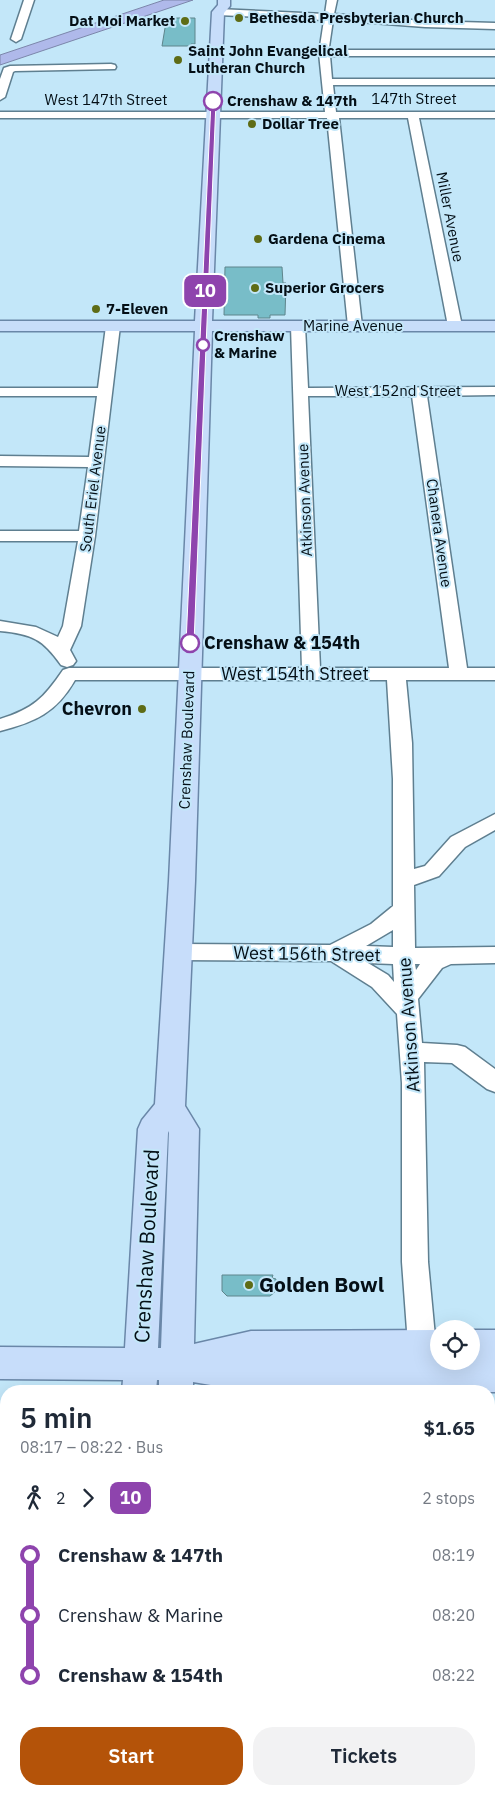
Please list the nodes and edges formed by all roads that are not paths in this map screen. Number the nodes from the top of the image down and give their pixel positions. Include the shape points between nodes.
1 (29, 0) edge
2 (332, 0) edge
3 (218, 4) edge
4 (329, 16) junction
5 (495, 26) edge
6 (14, 38) dead end
7 (324, 53) junction
8 (495, 53) edge
9 (111, 67) dead end
10 (327, 82) junction
11 (495, 82) edge
12 (0, 97) edge
13 (332, 114) junction
14 (413, 114) junction
15 (0, 115) edge
16 (212, 115) junction
17 (494, 116) edge
18 (0, 326) edge
19 (113, 326) junction
20 (204, 326) junction
21 (298, 326) junction
22 (354, 326) junction
23 (454, 326) junction
24 (495, 326) edge
25 (419, 391) junction
26 (495, 391) edge
27 (0, 392) edge
28 (105, 392) junction
29 (301, 392) junction
30 (0, 461) edge
31 (96, 462) junction
32 (0, 536) edge
33 (87, 536) junction
34 (0, 626) edge
35 (62, 649) junction
36 (69, 674) junction
37 (189, 674) junction
38 (311, 674) junction
39 (396, 674) junction
40 (459, 674) junction
41 (495, 674) edge
42 (0, 725) edge
43 (495, 821) edge
44 (404, 881) junction
45 (404, 909) junction
46 (178, 952) junction
47 (333, 953) junction
48 (495, 955) edge
49 (404, 956) junction
50 (449, 956) junction
51 (408, 1004) junction
52 (412, 1052) junction
53 (495, 1082) edge
54 (170, 1108) junction
55 (480, 1346) edge
56 (495, 1346) edge
57 (428, 1356) edge
58 (0, 1363) edge
59 (495, 1376) edge
60 (140, 1377) edge
61 (177, 1378) edge

1 - 6 street
2 - 4 street
3 - 4 street
3 - 16 main road, Crenshaw Boulevard
4 - 5 street
4 - 7 street
7 - 8 street
7 - 10 street
9 - 12 street via 11,69
10 - 11 street
10 - 13 street
13 - 14 street, 147th Street
13 - 16 street, 147th Street
13 - 22 street
14 - 17 street, 147th Street
14 - 23 street, Miller Avenue
15 - 16 street, West 147th Street
16 - 20 main road, Crenshaw Boulevard
18 - 19 main road, Marine Avenue
19 - 20 main road, Marine Avenue
19 - 28 street, South Eriel Avenue
20 - 21 main road, Marine Avenue
20 - 37 main road, Crenshaw Boulevard
21 - 22 main road, Marine Avenue
21 - 29 street, Atkinson Avenue
22 - 23 main road, Marine Avenue
23 - 24 main road, Marine Avenue
25 - 26 street, West 152nd Street
25 - 29 street, West 152nd Street
25 - 40 street, Chanera Avenue
27 - 28 street
28 - 31 street, South Eriel Avenue
29 - 38 street, Atkinson Avenue
30 - 31 street
31 - 33 street, South Eriel Avenue
32 - 33 street
33 - 35 street, South Eriel Avenue via 72,626
34 - 35 street via 14,626 33,632
35 - 36 street
36 - 37 street, West 154th Street
36 - 42 street via 58,695 42,708
37 - 38 street, West 154th Street
37 - 46 main road, Crenshaw Boulevard
38 - 39 street, West 154th Street
39 - 40 street, West 154th Street
39 - 44 street, Atkinson Avenue via 402,734
40 - 41 street, West 154th Street
43 - 44 street via 458,842 432,871
44 - 45 street, Atkinson Avenue
45 - 47 street via 379,930
45 - 49 street, Atkinson Avenue
46 - 47 street, West 156th Street
46 - 54 main road, Crenshaw Boulevard
47 - 49 street, West 156th Street
47 - 51 street via 370,973
48 - 50 street, West 156th Street
49 - 50 street, West 156th Street
49 - 51 street, Atkinson Avenue
50 - 51 street via 434,962
51 - 52 street, Atkinson Avenue
52 - 53 street via 457,1054
52 - 57 street, Atkinson Avenue via 414,1244
54 - 60 main road, Crenshaw Boulevard via 153,1129
54 - 61 main road, Crenshaw Boulevard via 184,1128
55 - 56 main road
57 - 59 main road
57 - 61 main road via 251,1376
58 - 60 main road
60 - 61 main road

